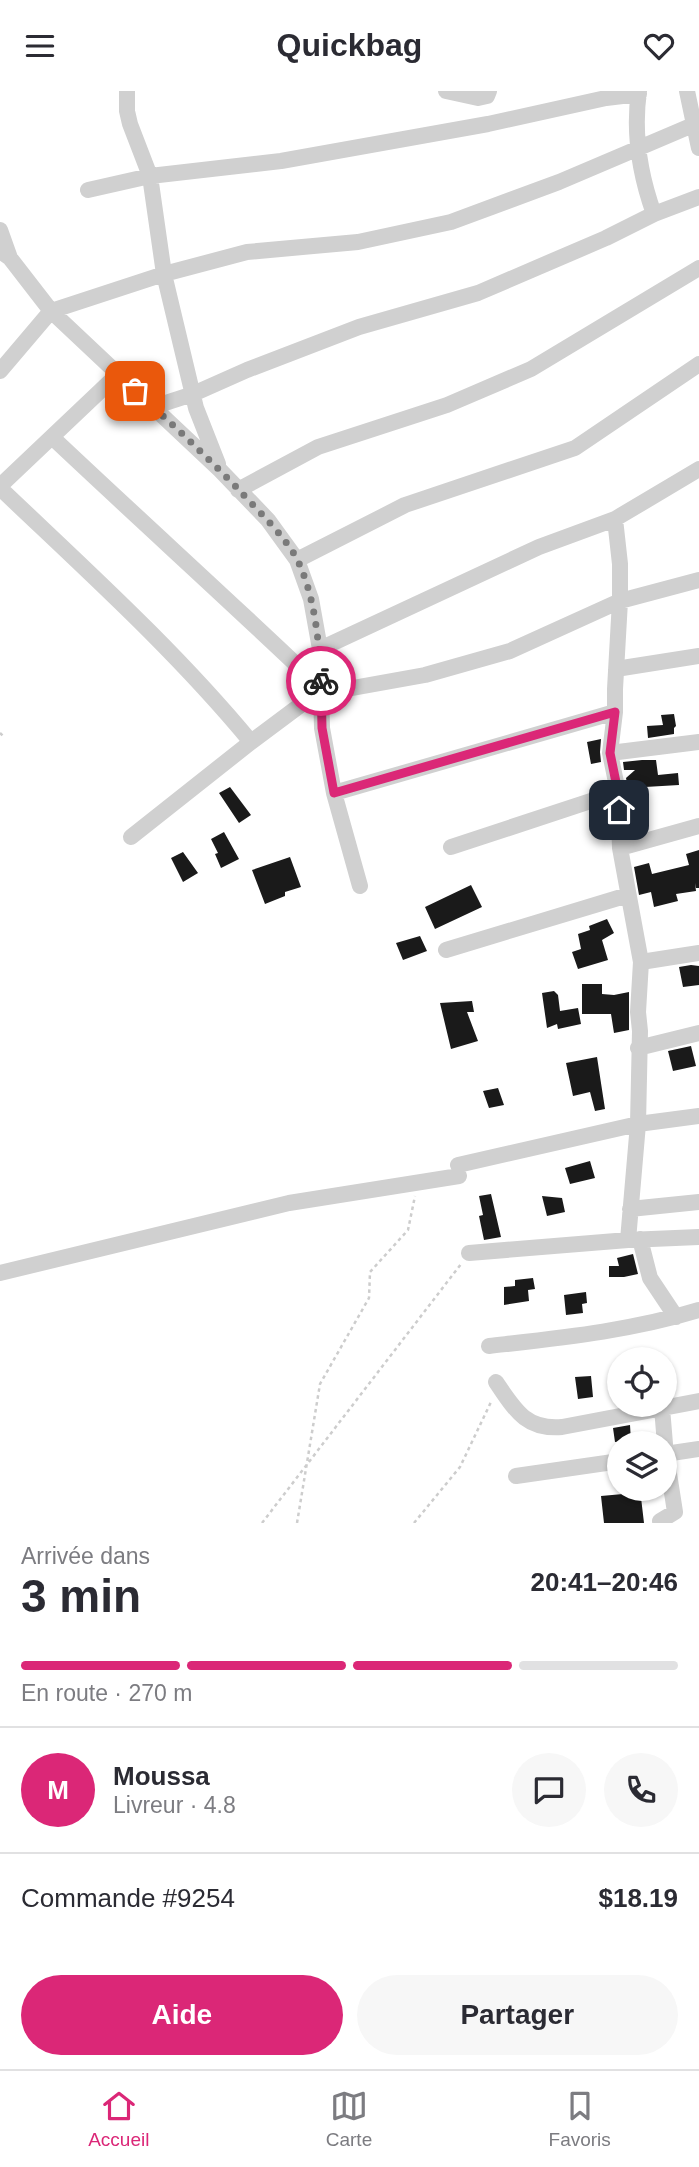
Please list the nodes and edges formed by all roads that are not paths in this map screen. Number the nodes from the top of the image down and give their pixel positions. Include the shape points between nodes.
1 (127, 91) edge
2 (446, 91) edge
3 (489, 91) edge
4 (687, 91) edge
5 (639, 92) edge
6 (693, 125) junction
7 (699, 148) edge
8 (638, 149) junction
9 (150, 176) junction
10 (88, 190) dead end
11 (699, 197) edge
12 (654, 214) junction
13 (0, 230) edge
14 (5, 254) edge
15 (699, 268) edge
16 (164, 274) junction
17 (51, 311) junction
18 (699, 364) edge
19 (0, 371) edge
20 (117, 375) junction
21 (193, 394) junction
22 (153, 407) junction
23 (53, 437) junction
24 (699, 469) edge
25 (220, 470) junction
26 (0, 487) edge
27 (238, 490) junction
28 (615, 519) junction
29 (297, 560) junction
30 (699, 580) edge
31 (620, 601) junction
32 (320, 649) junction
33 (699, 656) edge
34 (616, 669) junction
35 (322, 689) junction
36 (615, 712) junction
37 (251, 742) junction
38 (699, 742) edge
39 (610, 753) junction
40 (618, 792) junction
41 (334, 793) junction
42 (699, 826) edge
43 (131, 837) dead end
44 (451, 847) dead end
45 (620, 848) junction
46 (360, 886) dead end
47 (628, 895) junction
48 (446, 950) dead end
49 (699, 953) edge
50 (642, 962) junction
51 (699, 1034) edge
52 (638, 1048) junction
53 (699, 1116) edge
54 (638, 1124) junction
55 (699, 1202) edge
56 (630, 1209) junction
57 (699, 1237) edge
58 (634, 1240) junction
59 (469, 1253) road end
60 (0, 1273) edge
61 (699, 1310) edge
62 (676, 1317) junction
63 (489, 1346) dead end
64 (496, 1382) dead end
65 (699, 1401) edge
66 (677, 1405) edge
67 (615, 1417) edge
68 (699, 1449) edge
69 (677, 1452) edge
70 (607, 1463) edge
71 (516, 1476) dead end
72 (673, 1501) edge
73 (661, 1523) edge

1 - 9 street via 130,124
2 - 3 street via 478,98
4 - 6 street
5 - 8 street
5 - 9 street via 281,161
6 - 7 street
6 - 8 street
8 - 12 street
8 - 16 street via 451,222 358,242 247,251
9 - 10 street
9 - 16 street
11 - 12 street
12 - 21 street via 478,293 359,327
13 - 14 street
14 - 17 street
15 - 27 street via 531,369 447,405 318,447
16 - 17 street
16 - 21 street
17 - 19 street
17 - 20 street
18 - 29 street via 575,448 405,505
20 - 22 street
20 - 23 street
21 - 22 street
21 - 25 street
22 - 25 street
23 - 26 street
23 - 35 street
24 - 28 street
25 - 27 street
26 - 37 street via 121,602
27 - 29 street via 268,520
28 - 31 street
28 - 32 street via 539,547
29 - 32 street via 311,599
30 - 31 street
31 - 34 street
31 - 35 street via 510,651 425,675
32 - 35 street
33 - 34 street
34 - 36 street
35 - 37 street
35 - 41 street via 322,728
36 - 39 street
36 - 41 street
37 - 43 street
38 - 39 street
39 - 40 street
40 - 44 street
40 - 45 street
41 - 46 street
42 - 45 street
45 - 47 street
47 - 48 street
47 - 50 street
49 - 50 street
50 - 52 street
51 - 52 street
52 - 54 street
53 - 54 street
54 - 56 street
54 - 60 street via 417,1182 289,1203
55 - 56 street
56 - 58 street
57 - 58 street
58 - 59 street
58 - 62 street via 650,1278
61 - 62 street
62 - 63 street via 594,1334
64 - 67 street via 515,1409 538,1426 562,1427
65 - 66 street
68 - 69 street
70 - 71 street
72 - 73 street via 675,1512

